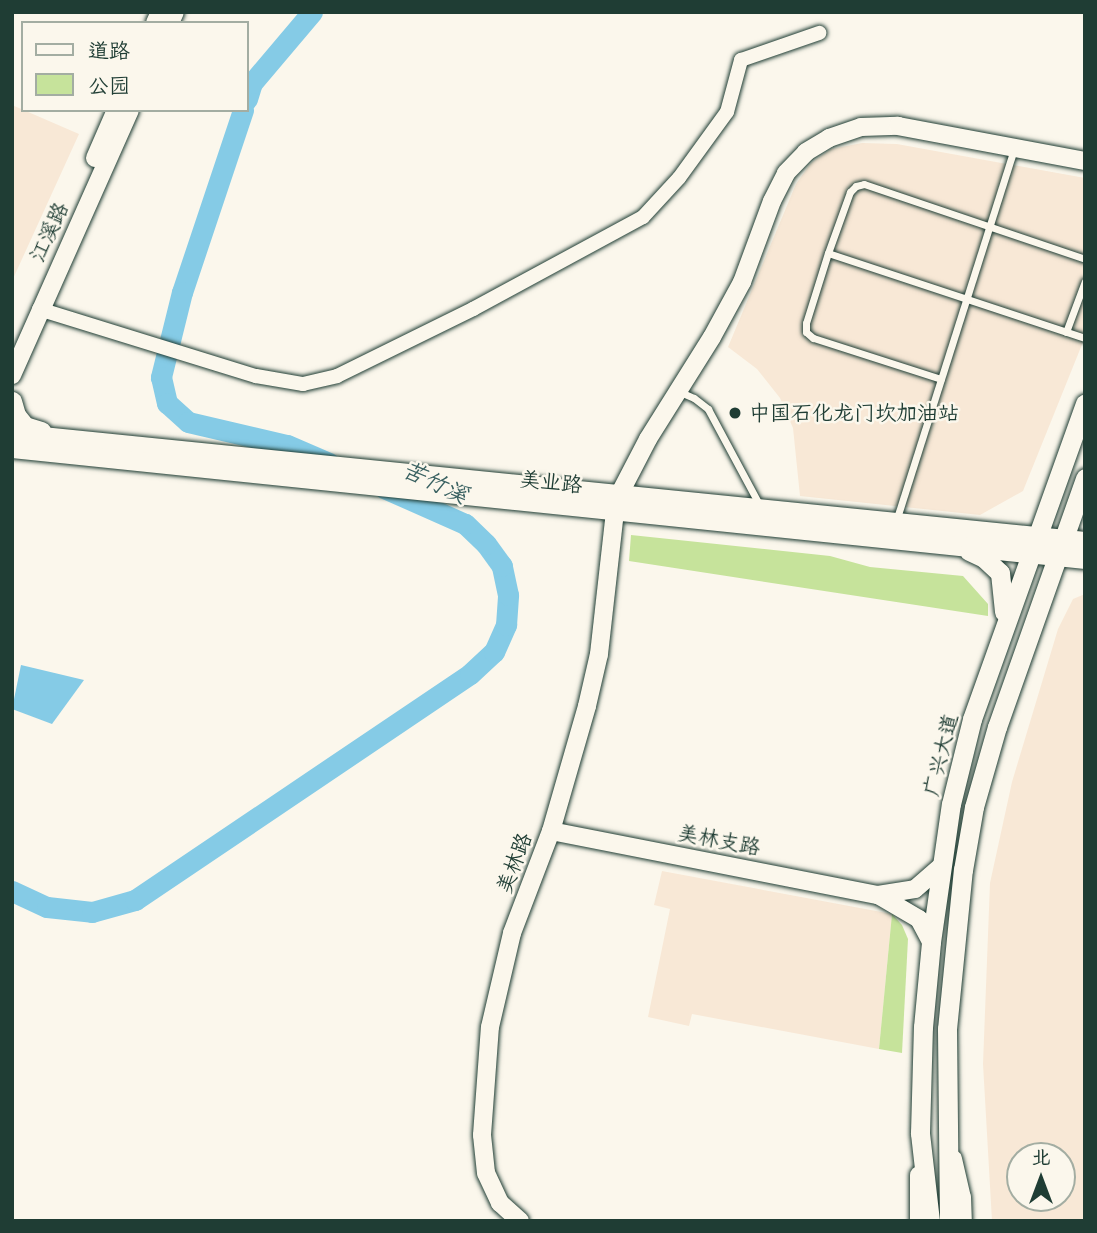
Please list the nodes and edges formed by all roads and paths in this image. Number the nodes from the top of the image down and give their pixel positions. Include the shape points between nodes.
1 (819, 33) dead end
2 (115, 112) edge
3 (129, 112) edge
4 (1015, 148) junction
5 (1085, 161) edge
6 (990, 226) junction
7 (828, 253) junction
8 (1085, 260) edge
9 (1085, 281) edge
10 (967, 299) junction
11 (39, 309) junction
12 (1066, 332) junction
13 (1085, 338) edge
14 (12, 344) edge
15 (12, 375) edge
16 (941, 379) junction
17 (678, 390) junction
18 (12, 401) edge
19 (1085, 404) edge
20 (12, 433) edge
21 (52, 435) junction
22 (74, 446) junction
23 (12, 449) edge
24 (1085, 478) edge
25 (617, 503) junction
26 (762, 508) junction
27 (896, 521) junction
28 (1085, 534) edge
29 (1085, 541) edge
30 (941, 544) junction
31 (1034, 544) junction
32 (1059, 547) junction
33 (1085, 559) edge
34 (1002, 635) junction
35 (1024, 649) junction
36 (551, 831) junction
37 (941, 866) junction
38 (878, 895) junction
39 (931, 942) junction
40 (940, 1217) edge
41 (520, 1221) edge

1 - 11 street via 741,60 727,112 679,178 643,217 337,376 303,384 256,376
2 - 14 street, 江溪路
3 - 11 street, 江溪路
4 - 5 street
4 - 6 lane
4 - 17 street via 898,126 861,127 806,152 786,173 742,282
6 - 7 lane via 864,184 850,192
6 - 8 lane
6 - 10 lane
7 - 10 lane
7 - 16 lane via 806,332
9 - 12 lane
10 - 12 lane
10 - 16 lane
11 - 15 street, 江溪路
12 - 13 lane
16 - 27 lane
17 - 25 street
17 - 26 lane via 708,409
18 - 21 main road via 26,426
19 - 31 main road, 广兴大道
20 - 21 main road, 美业路
21 - 22 main road, 美业路
22 - 23 main road, 美业路
22 - 25 main road, 美业路
24 - 32 main road, 广兴大道
25 - 26 main road, 美业路
25 - 30 main road, 美业路
25 - 36 street, 美林路 via 599,654
26 - 27 main road, 美业路
27 - 31 main road, 美业路
28 - 32 street
29 - 32 main road, 美业路
30 - 31 main road, 美业路
30 - 34 main road via 978,554 1000,573
31 - 32 main road, 美业路
31 - 34 main road, 广兴大道
32 - 33 main road, 美业路
32 - 35 main road, 广兴大道
34 - 35 main road via 1017,631
34 - 37 main road, 广兴大道 via 972,719
35 - 40 main road, 广兴大道 via 978,794 962,870 947,1029 947,1132
36 - 38 street, 美林支路
36 - 41 street, 美林路 via 512,933 490,1027 485,1076 482,1135 486,1173 500,1203
37 - 38 street via 915,889
37 - 39 main road, 广兴大道
38 - 39 street via 919,919
39 - 40 main road, 广兴大道 via 920,1133

